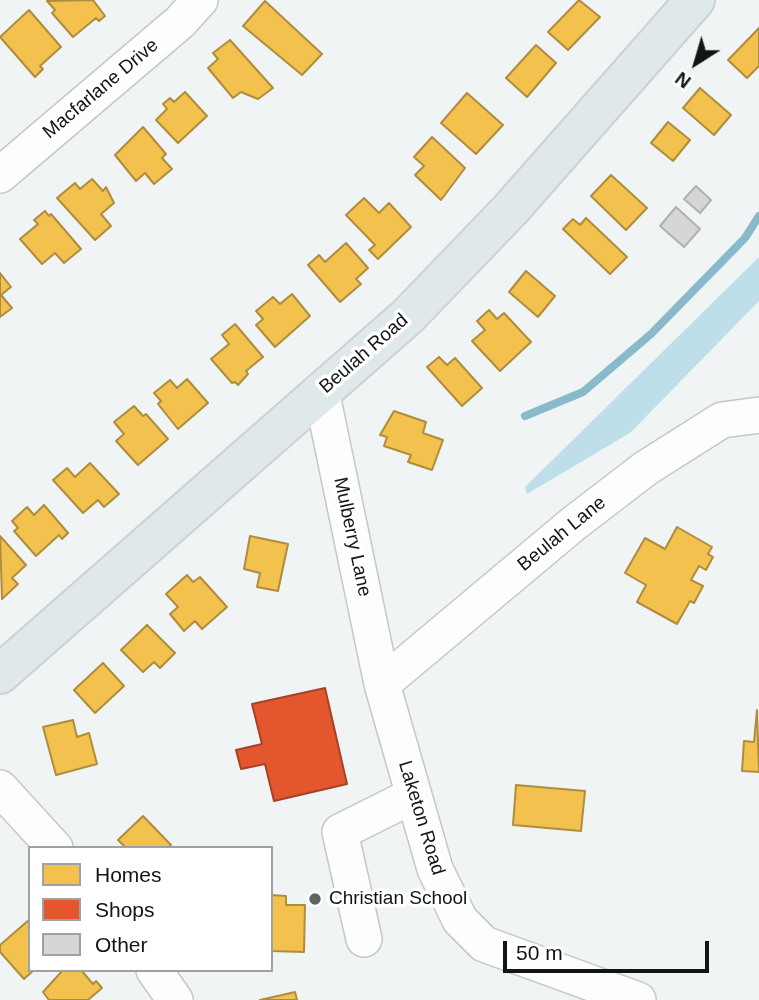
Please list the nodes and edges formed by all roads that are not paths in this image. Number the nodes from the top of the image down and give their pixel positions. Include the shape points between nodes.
1 (200, 0) edge
2 (695, 0) edge
3 (0, 175) edge
4 (321, 390) junction
5 (759, 415) edge
6 (0, 674) edge
7 (382, 684) junction
8 (0, 788) edge
9 (414, 795) junction
10 (53, 846) edge
11 (364, 939) dead end
12 (155, 972) edge
13 (175, 1000) edge
14 (638, 1000) edge

1 - 3 street, Macfarlane Drive
2 - 4 main road, Beulah Road via 492,229 408,316
4 - 6 main road, Beulah Road
4 - 7 street, Mulberry Lane
5 - 7 street, Beulah Lane via 722,420 646,468
7 - 9 street, Laketon Road
8 - 10 street
9 - 11 street via 340,832
9 - 14 street, Laketon Road via 435,869 460,920 484,944
12 - 13 street

